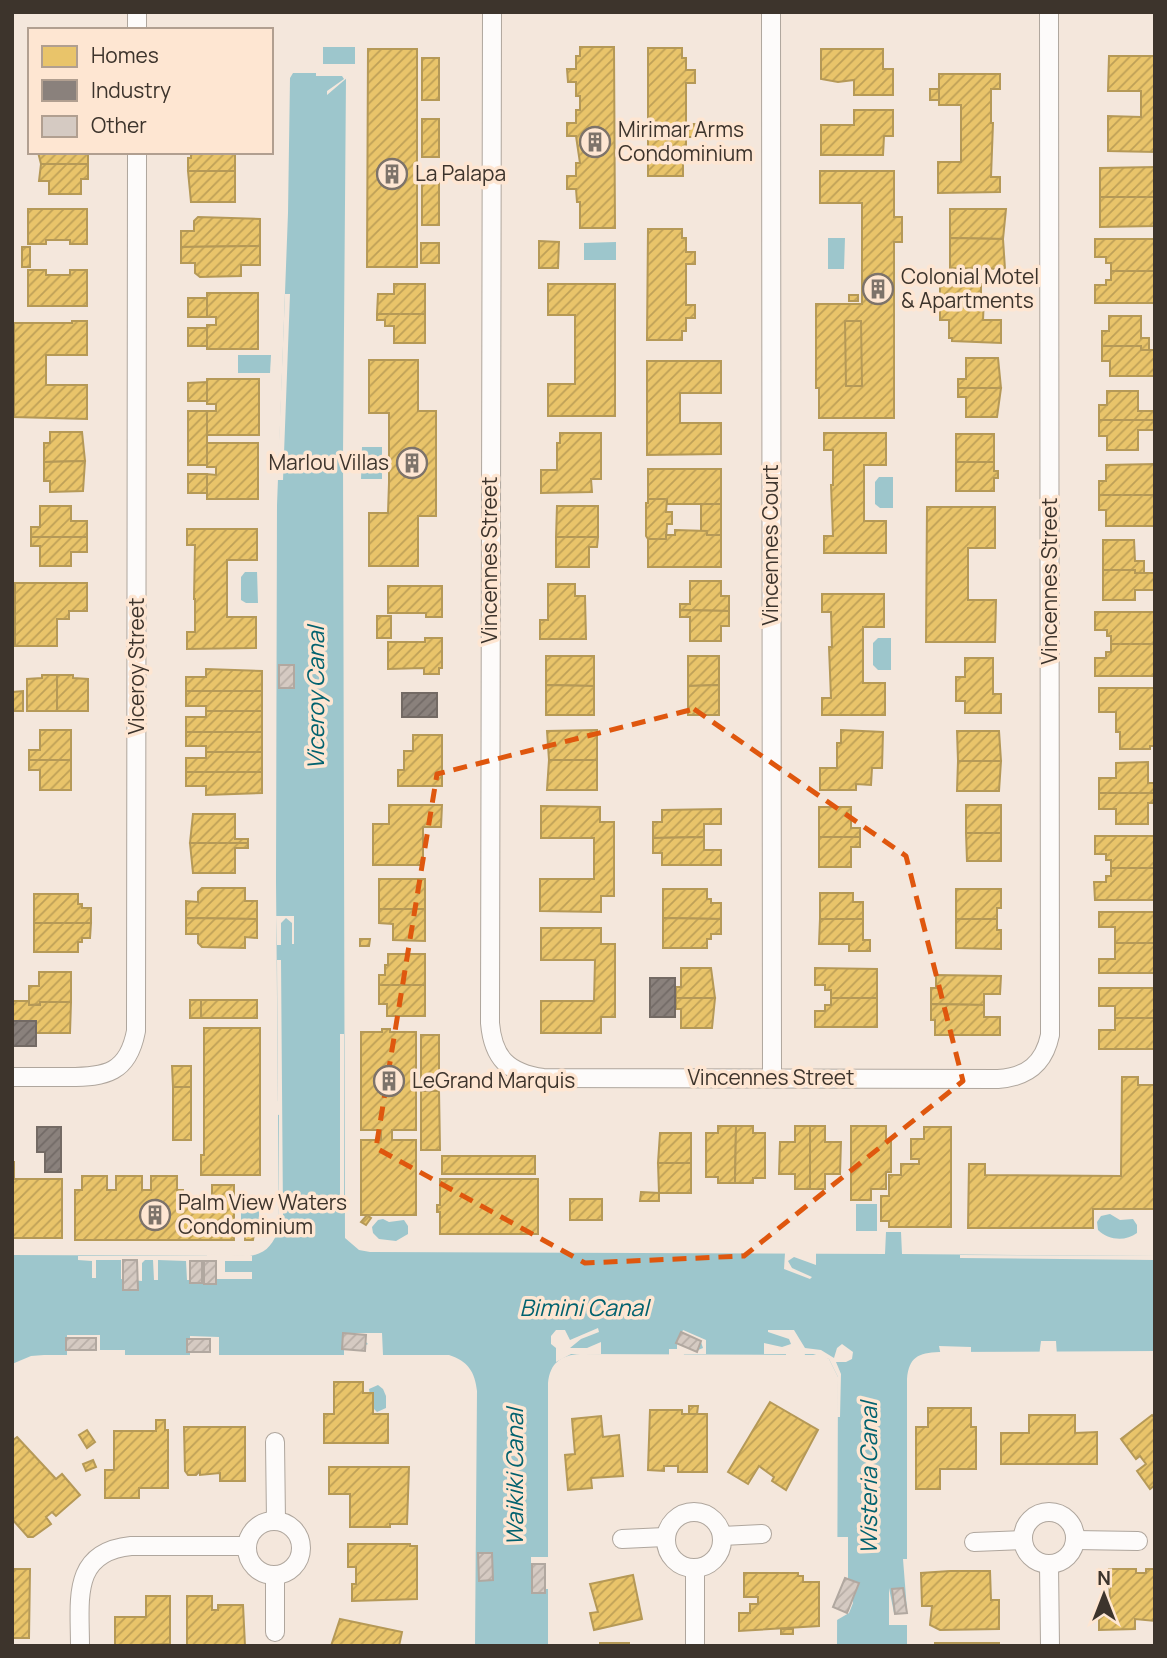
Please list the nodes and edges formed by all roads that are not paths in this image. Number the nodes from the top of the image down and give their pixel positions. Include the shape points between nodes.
1 (492, 12) edge
2 (771, 12) edge
3 (1049, 12) edge
4 (137, 154) edge
5 (12, 1077) edge
6 (772, 1077) junction
7 (275, 1441) dead end
8 (276, 1521) junction
9 (762, 1534) dead end
10 (722, 1536) junction
11 (666, 1537) junction
12 (622, 1539) dead end
13 (1022, 1540) junction
14 (1075, 1540) junction
15 (1138, 1541) dead end
16 (974, 1542) dead end
17 (246, 1546) junction
18 (1049, 1565) junction
19 (695, 1569) junction
20 (80, 1646) edge
21 (695, 1646) edge
22 (1049, 1646) edge

1 - 6 street, Vincennes Street via 493,1045 507,1065 543,1078
2 - 6 street, Vincennes Court
3 - 6 street, Vincennes Street via 1048,1045 1032,1069 1011,1079
4 - 5 street, Viceroy Street via 136,1031 121,1065 107,1074
7 - 8 street
8 - 17 street via 257,1526
8 - 17 street via 290,1525 302,1548 291,1570 275,1576 258,1571
9 - 10 street
10 - 11 street via 708,1516 688,1512 673,1521
10 - 19 street via 719,1552
11 - 12 street
11 - 19 street via 669,1555 682,1566
13 - 14 street via 1028,1522 1049,1512 1070,1523
13 - 16 street
13 - 18 street via 1028,1555
14 - 15 street
14 - 18 street via 1064,1560
17 - 20 street via 131,1546 105,1553 93,1561 82,1583
18 - 22 street
19 - 21 street

